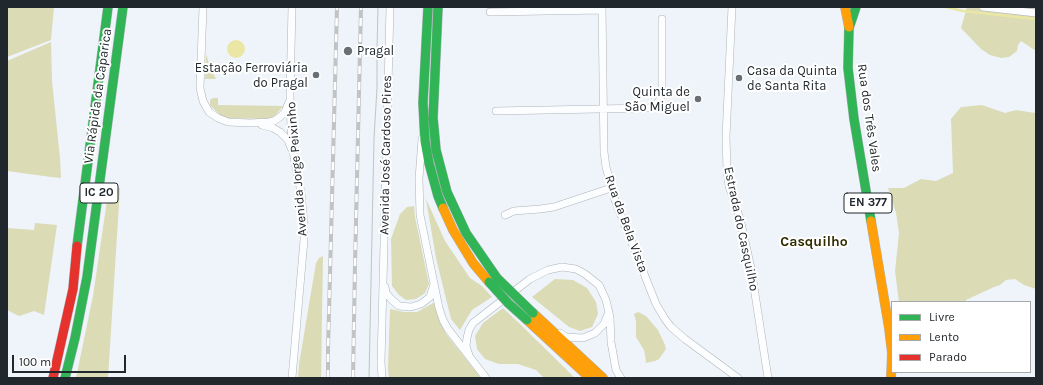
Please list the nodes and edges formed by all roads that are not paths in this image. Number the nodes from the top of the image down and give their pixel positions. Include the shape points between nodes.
1 (108, 7) edge
2 (123, 7) edge
3 (203, 7) edge
4 (292, 7) edge
5 (390, 7) edge
6 (428, 7) edge
7 (438, 7) edge
8 (732, 7) edge
9 (845, 7) edge
10 (856, 7) edge
11 (982, 7) edge
12 (602, 8) edge
13 (490, 12) dead end
14 (1036, 13) edge
15 (662, 19) dead end
16 (849, 28) junction
17 (290, 95) junction
18 (603, 109) junction
19 (496, 111) dead end
20 (424, 119) junction
21 (250, 123) junction
22 (294, 158) junction
23 (611, 188) junction
24 (505, 215) dead end
25 (76, 251) junction
26 (384, 279) junction
27 (493, 280) junction
28 (434, 284) junction
29 (606, 300) junction
30 (530, 317) junction
31 (547, 326) junction
32 (891, 345) edge
33 (469, 355) junction
34 (46, 378) edge
35 (53, 378) edge
36 (65, 378) edge
37 (292, 378) edge
38 (382, 378) edge
39 (486, 378) edge
40 (590, 378) edge
41 (603, 378) edge
42 (621, 378) edge
43 (738, 378) edge
44 (768, 378) edge

1 - 25 main road, Via Rápida da Caparica / IC 20
2 - 36 main road, Via Rápida da Caparica / IC 20 via 87,277
3 - 21 street via 200,88 203,101 209,112 218,118 228,122
4 - 17 street, Avenida Jorge Peixinho
5 - 26 street, Avenida José Cardoso Pires
6 - 20 main road via 423,82
7 - 27 main road via 433,118 436,150 448,192 466,233
8 - 44 street, Estrada do Casquilho via 726,137 727,170 751,268
9 - 16 main road, Rua dos Três Vales / EN 377
10 - 16 main road, Rua dos Três Vales / EN 377
11 - 14 street
12 - 13 street
12 - 18 street, Rua da Bela Vista
15 - 18 street via 662,94 659,101 648,108
16 - 32 main road, Rua dos Três Vales / EN 377 via 848,68 852,99
17 - 21 street via 287,109 280,117 274,121
17 - 22 street, Avenida Jorge Peixinho
18 - 19 street
18 - 23 street, Rua da Bela Vista via 605,160
20 - 27 main road via 429,163 443,207 453,230 473,263
20 - 28 street via 419,179 420,215
21 - 22 street via 280,132 288,140
22 - 37 street, Avenida Jorge Peixinho via 301,192 304,240
23 - 24 street via 554,207 514,211
23 - 43 street, Rua da Bela Vista via 656,304 665,319 682,337
25 - 34 main road
25 - 35 main road, Via Rápida da Caparica / IC 20 via 73,289
26 - 28 street, Avenida José Cardoso Pires via 386,293 399,306 411,307 421,304 430,297
26 - 38 street, Avenida José Cardoso Pires
27 - 30 main road, bridge via 508,303
28 - 33 street via 443,320
29 - 31 street via 608,314 604,324 595,333 583,338 566,337
29 - 33 street via 599,285 581,271 562,267 548,270 530,279 473,323 466,346
29 - 42 street via 616,370
30 - 31 main road
30 - 40 main road
31 - 41 main road
33 - 39 street

